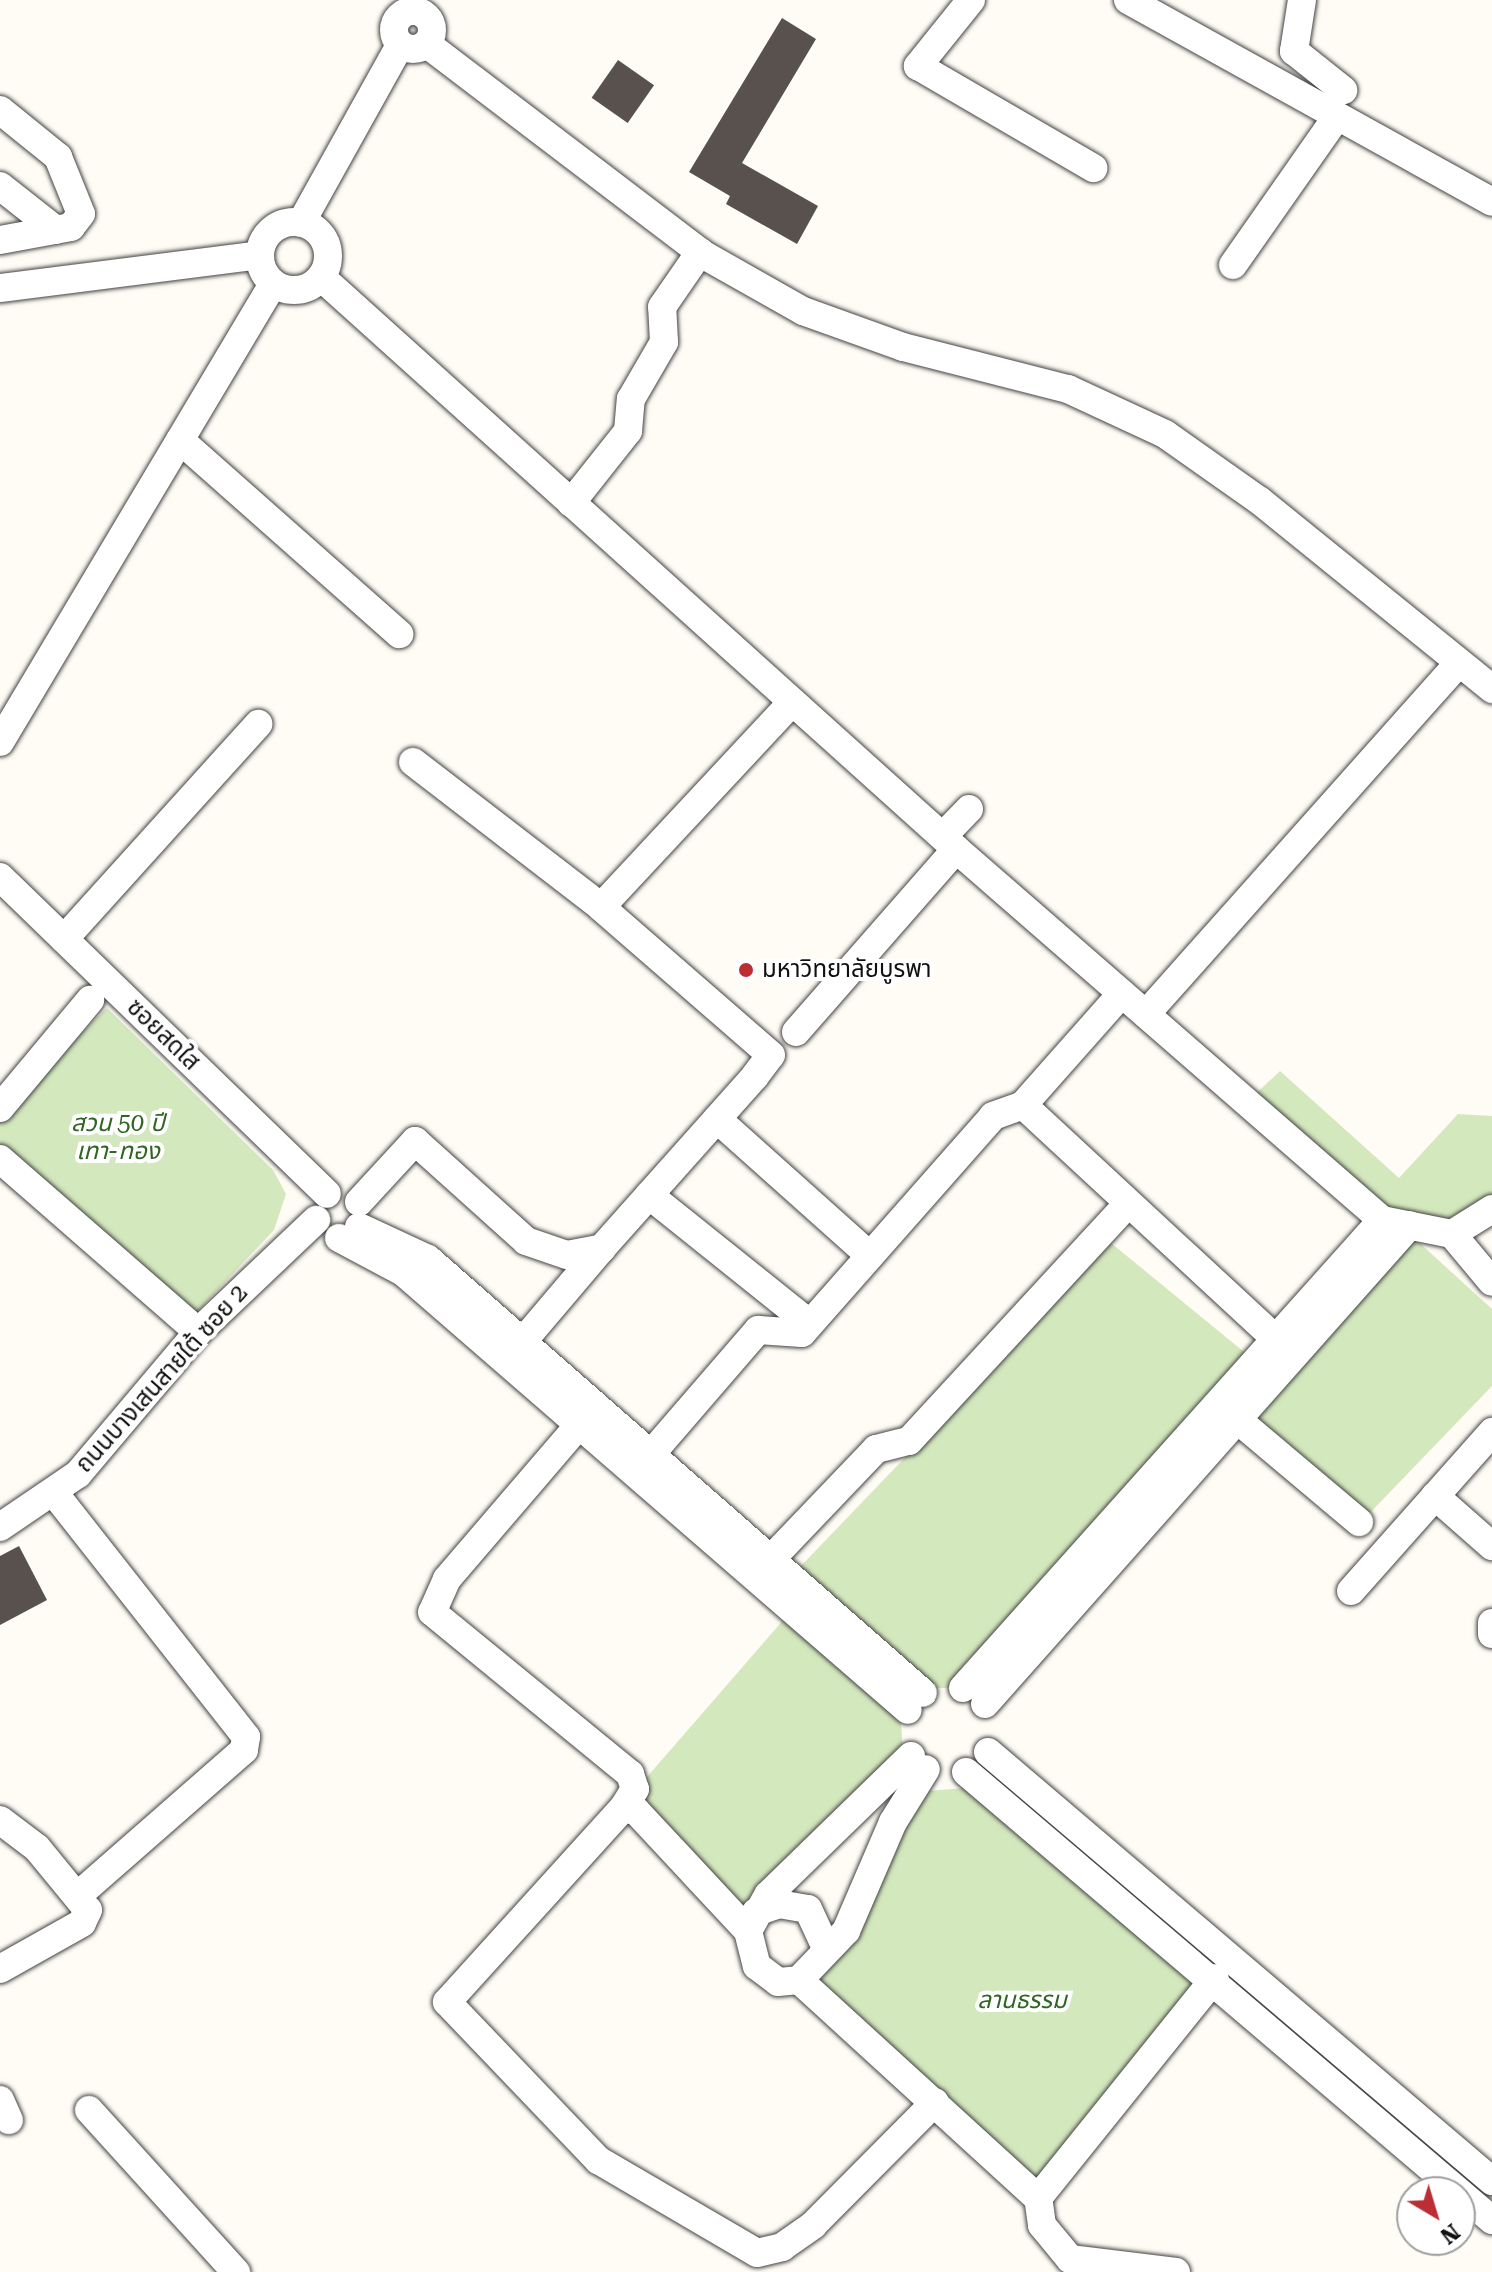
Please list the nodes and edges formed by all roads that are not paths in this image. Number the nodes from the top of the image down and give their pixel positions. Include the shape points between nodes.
1 (971, 0) edge
2 (1128, 0) edge
3 (1302, 0) edge
4 (406, 7) edge
5 (414, 44) junction
6 (1343, 90) dead end
7 (0, 110) edge
8 (1336, 118) junction
9 (1093, 168) dead end
10 (0, 186) edge
11 (1492, 202) edge
12 (301, 223) junction
13 (56, 230) junction
14 (0, 240) edge
15 (700, 252) junction
16 (260, 255) junction
17 (1233, 265) dead end
18 (321, 277) junction
19 (273, 284) junction
20 (0, 288) edge
21 (180, 440) junction
22 (571, 503) junction
23 (399, 634) dead end
24 (1459, 663) junction
25 (1492, 689) edge
26 (792, 702) junction
27 (258, 724) dead end
28 (0, 742) edge
29 (413, 762) dead end
30 (969, 809) dead end
31 (950, 842) junction
32 (0, 877) edge
33 (601, 907) junction
34 (64, 939) junction
35 (1122, 993) junction
36 (90, 1000) dead end
37 (1146, 1014) junction
38 (796, 1032) dead end
39 (1023, 1105) junction
40 (0, 1108) edge
41 (717, 1119) junction
42 (0, 1159) edge
43 (327, 1194) junction
44 (649, 1195) junction
45 (1125, 1207) junction
46 (1492, 1209) edge
47 (316, 1220) junction
48 (1382, 1220) junction
49 (352, 1222) junction
50 (1410, 1225) junction
51 (1452, 1234) junction
52 (602, 1248) junction
53 (870, 1256) junction
54 (1492, 1282) edge
55 (810, 1324) junction
56 (198, 1332) junction
57 (524, 1340) junction
58 (1277, 1340) junction
59 (1239, 1421) junction
60 (579, 1425) junction
61 (1492, 1432) edge
62 (651, 1454) junction
63 (55, 1494) junction
64 (1435, 1496) junction
65 (1359, 1522) dead end
66 (0, 1527) edge
67 (1492, 1546) edge
68 (771, 1559) junction
69 (1351, 1591) dead end
70 (1492, 1623) edge
71 (1492, 1634) edge
72 (974, 1696) junction
73 (916, 1702) junction
74 (988, 1752) junction
75 (918, 1763) junction
76 (966, 1772) junction
77 (623, 1808) junction
78 (0, 1820) edge
79 (77, 1896) junction
80 (752, 1922) junction
81 (827, 1950) junction
82 (0, 1969) edge
83 (1215, 1978) junction
84 (799, 1980) junction
85 (935, 2102) junction
86 (89, 2110) dead end
87 (1492, 2181) edge
88 (1038, 2198) junction
89 (1492, 2220) edge
90 (236, 2272) edge
91 (1176, 2272) edge

1 - 9 street via 918,66
2 - 8 street
3 - 6 street via 1294,51
4 - 5 street via 432,26
5 - 12 street
5 - 15 street
7 - 13 street via 58,157 76,195 79,221
8 - 11 street
8 - 17 street
10 - 13 street
12 - 16 street via 274,229
12 - 18 street via 325,242
13 - 14 street
15 - 22 street via 662,307 664,342 631,399 628,431
15 - 24 street via 803,311 903,347 1068,389 1165,434 1260,501
16 - 19 street
16 - 20 street
18 - 19 street via 293,291
18 - 22 street
19 - 21 street
21 - 23 street
21 - 28 street
22 - 26 street
24 - 25 street
24 - 37 street
26 - 31 street
26 - 33 street
27 - 34 street
29 - 33 street
30 - 31 street
31 - 35 street
31 - 38 street
32 - 34 street, ซอยสดใส
33 - 41 street via 771,1055
34 - 43 street, ซอยสดใส
35 - 37 street
35 - 39 street
36 - 40 street
37 - 48 street
39 - 45 street
39 - 53 street via 993,1116
41 - 44 street
41 - 53 street
42 - 56 street
43 - 47 street
43 - 49 street via 341,1190
44 - 52 street
44 - 55 street
45 - 58 street
45 - 68 street via 909,1441 876,1449
46 - 51 street
47 - 49 street
47 - 56 street, ถนนบางเสนสายใต้ ซอย 2
48 - 50 street
48 - 58 street
49 - 52 street via 415,1141 526,1241 567,1255
49 - 57 street via 428,1259
49 - 60 street
50 - 51 street
50 - 59 street
51 - 54 street
52 - 57 street
53 - 55 street
55 - 62 street via 802,1333 758,1330
56 - 63 street, ถนนบางเสนสายใต้ ซอย 2
57 - 62 street
58 - 72 street
59 - 65 street
59 - 72 street
60 - 73 street
60 - 77 street via 447,1579 432,1612 630,1774 635,1789
61 - 64 street
62 - 68 street
63 - 66 street, ถนนบางเสนสายใต้ ซอย 2
63 - 79 street via 246,1737 244,1750
64 - 67 street
64 - 69 street
68 - 73 street
70 - 71 street
72 - 73 street
72 - 74 street via 993,1727
73 - 75 street via 903,1732
74 - 76 street
74 - 87 street
75 - 76 street
75 - 80 street
75 - 81 street via 846,1931
76 - 83 street
77 - 80 street via 636,1811
77 - 85 street via 555,1874 447,2002 598,2160 757,2253 782,2247 813,2225
78 - 79 street via 16,1826
79 - 82 street via 88,1910 82,1923
80 - 81 street via 779,1904 808,1909
80 - 84 street via 757,1966 778,1982
81 - 84 street
83 - 88 street
83 - 89 street
84 - 85 street
85 - 88 street
86 - 90 street
88 - 91 street via 1042,2225 1070,2259

